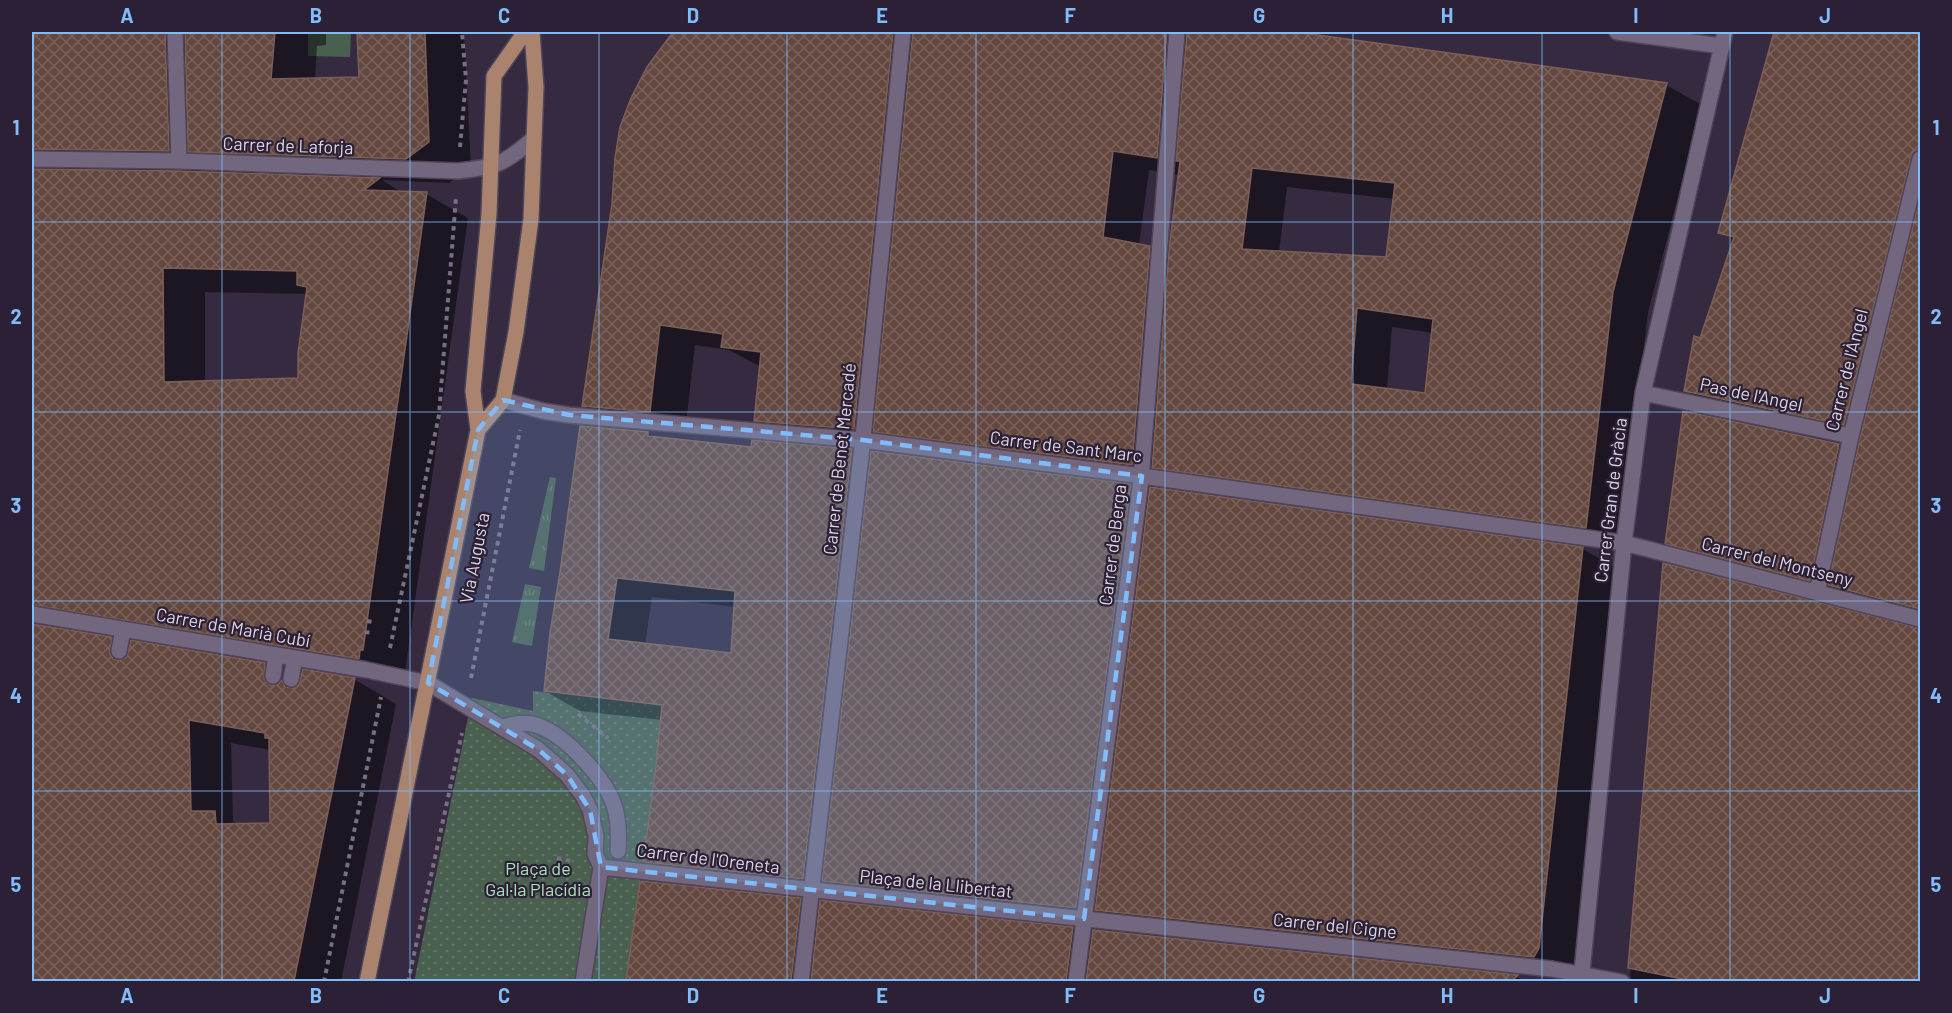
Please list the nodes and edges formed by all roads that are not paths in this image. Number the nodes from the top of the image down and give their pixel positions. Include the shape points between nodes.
1 (175, 32) edge
2 (525, 32) edge
3 (532, 32) edge
4 (903, 32) edge
5 (1177, 32) edge
6 (1617, 32) edge
7 (1724, 39) edge
8 (533, 139) junction
9 (32, 159) edge
10 (1920, 159) edge
11 (179, 161) junction
12 (490, 168) junction
13 (1643, 393) junction
14 (502, 400) junction
15 (478, 430) junction
16 (1851, 436) junction
17 (863, 440) junction
18 (1142, 476) junction
19 (1624, 543) junction
20 (1817, 592) junction
21 (32, 614) edge
22 (1920, 619) edge
23 (123, 629) junction
24 (119, 651) dead end
25 (276, 655) junction
26 (295, 658) junction
27 (273, 676) dead end
28 (291, 679) dead end
29 (428, 683) junction
30 (503, 727) junction
31 (618, 851) dead end
32 (601, 867) junction
33 (811, 891) junction
34 (1084, 919) junction
35 (1581, 977) edge
36 (367, 981) edge
37 (583, 981) edge
38 (801, 981) edge
39 (1076, 981) edge
40 (1622, 981) edge

1 - 11 street
2 - 12 main road, Via Augusta via 494,76
3 - 8 main road, Via Augusta via 536,87
4 - 17 street, Carrer de Benet Mercadé
5 - 18 street, Carrer de Berga
6 - 7 street
7 - 13 street, Carrer Gran de Gràcia
8 - 12 street, Carrer de Laforja
8 - 14 main road, Via Augusta via 531,219 516,332
9 - 11 street, Carrer de Laforja
10 - 16 street, Carrer de l'Àngel
11 - 12 street, Carrer de Laforja via 458,171
12 - 15 main road, Via Augusta via 473,392
13 - 16 street, Pas de l'Angel
13 - 19 street, Carrer Gran de Gràcia
14 - 15 main road, Via Augusta
14 - 17 street, Carrer de Sant Marc via 569,415
15 - 29 main road, Via Augusta
16 - 20 street, Carrer de l'Àngel
17 - 18 street, Carrer de Sant Marc
17 - 33 street, Carrer de Benet Mercadé
18 - 19 street, Carrer de Sant Marc
18 - 34 street, Carrer de Berga
19 - 20 street, Carrer del Montseny
19 - 35 street, Carrer Gran de Gràcia
20 - 22 street, Carrer del Montseny
21 - 23 street, Carrer de Marià Cubí
23 - 24 street
23 - 25 street, Carrer de Marià Cubí
25 - 26 street, Carrer de Marià Cubí
25 - 27 street
26 - 28 street
26 - 29 street, Carrer de Marià Cubí
29 - 30 street
29 - 36 main road, Via Augusta
30 - 31 street via 526,723 539,726 590,765 615,806
30 - 32 street via 555,762 583,796 594,822 595,854
32 - 33 street, Carrer de l'Oreneta
32 - 37 street
33 - 34 street, Plaça de la Llibertat
33 - 38 street
34 - 35 street, Carrer del Cigne
34 - 39 street
35 - 40 street, Carrer del Cigne

